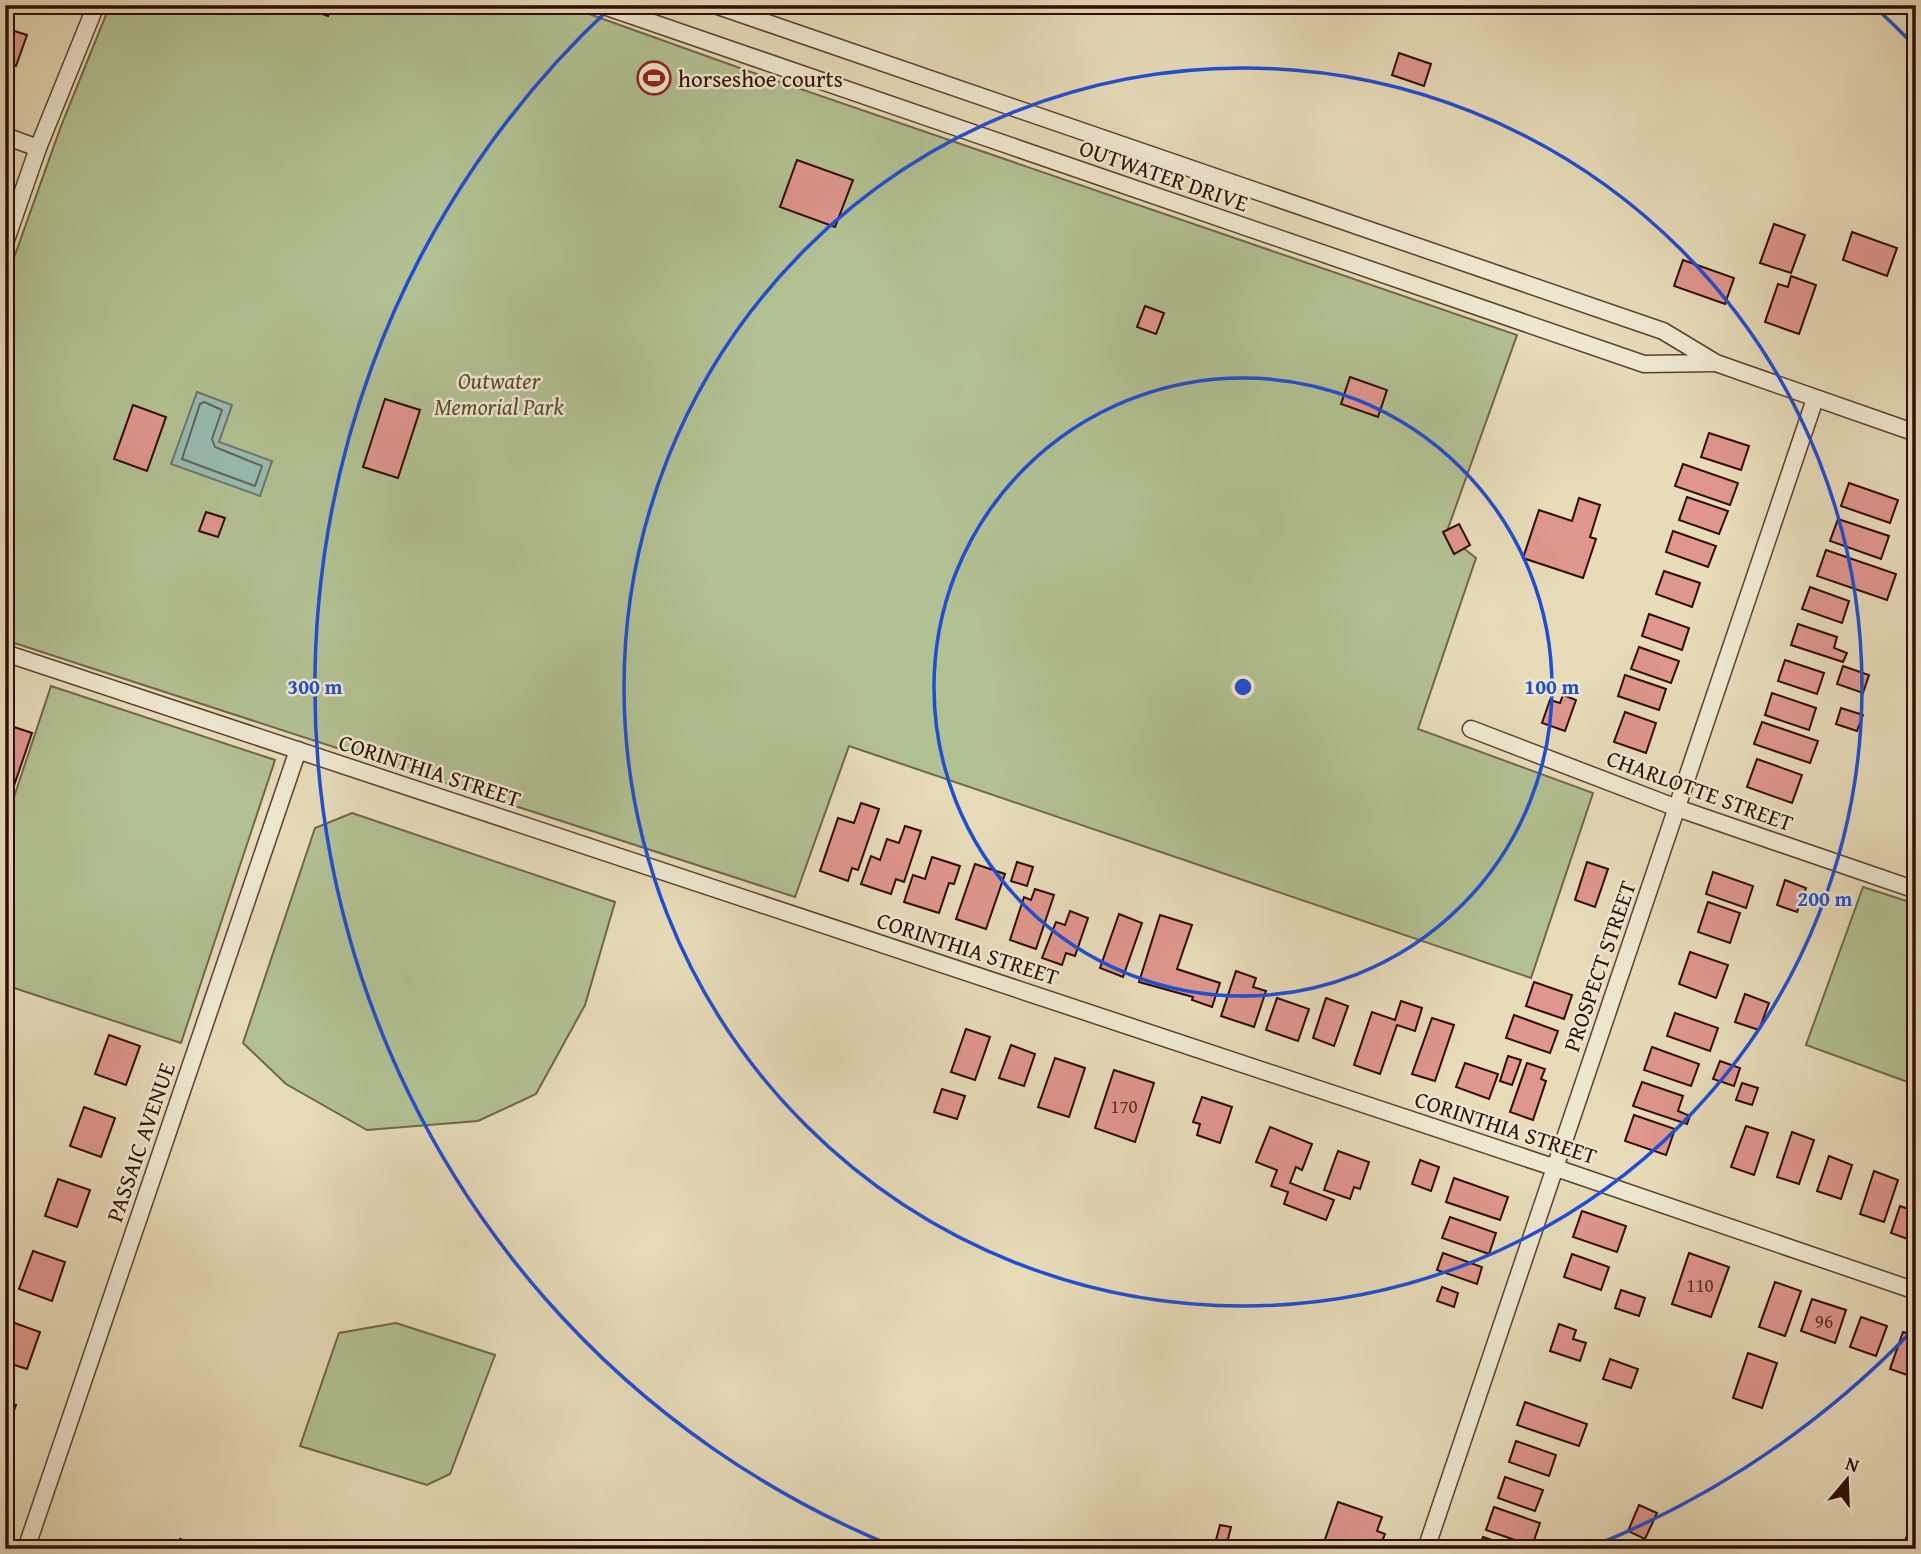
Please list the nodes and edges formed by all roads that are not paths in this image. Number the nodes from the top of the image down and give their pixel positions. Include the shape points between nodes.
1 (96, 5) edge
2 (601, 5) edge
3 (715, 5) edge
4 (5, 136) edge
5 (38, 148) junction
6 (5, 243) edge
7 (1716, 363) junction
8 (1815, 399) junction
9 (1916, 433) edge
10 (5, 653) edge
11 (1471, 729) dead end
12 (298, 750) junction
13 (1677, 808) junction
14 (1916, 890) edge
15 (1556, 1168) junction
16 (1916, 1291) edge
17 (26, 1549) edge
18 (1426, 1549) edge

1 - 5 street
2 - 7 street, OUTWATER DRIVE via 1644,364
3 - 7 street, OUTWATER DRIVE via 1663,331
4 - 5 street
5 - 6 street
7 - 8 street, OUTWATER DRIVE
8 - 9 street, OUTWATER DRIVE
8 - 13 street, PROSPECT STREET
10 - 12 street, CORINTHIA STREET
11 - 13 street, CHARLOTTE STREET
12 - 15 street, CORINTHIA STREET
12 - 17 street, PASSAIC AVENUE
13 - 14 street, CHARLOTTE STREET
13 - 15 street, PROSPECT STREET
15 - 16 street, CORINTHIA STREET
15 - 18 street, PROSPECT STREET

